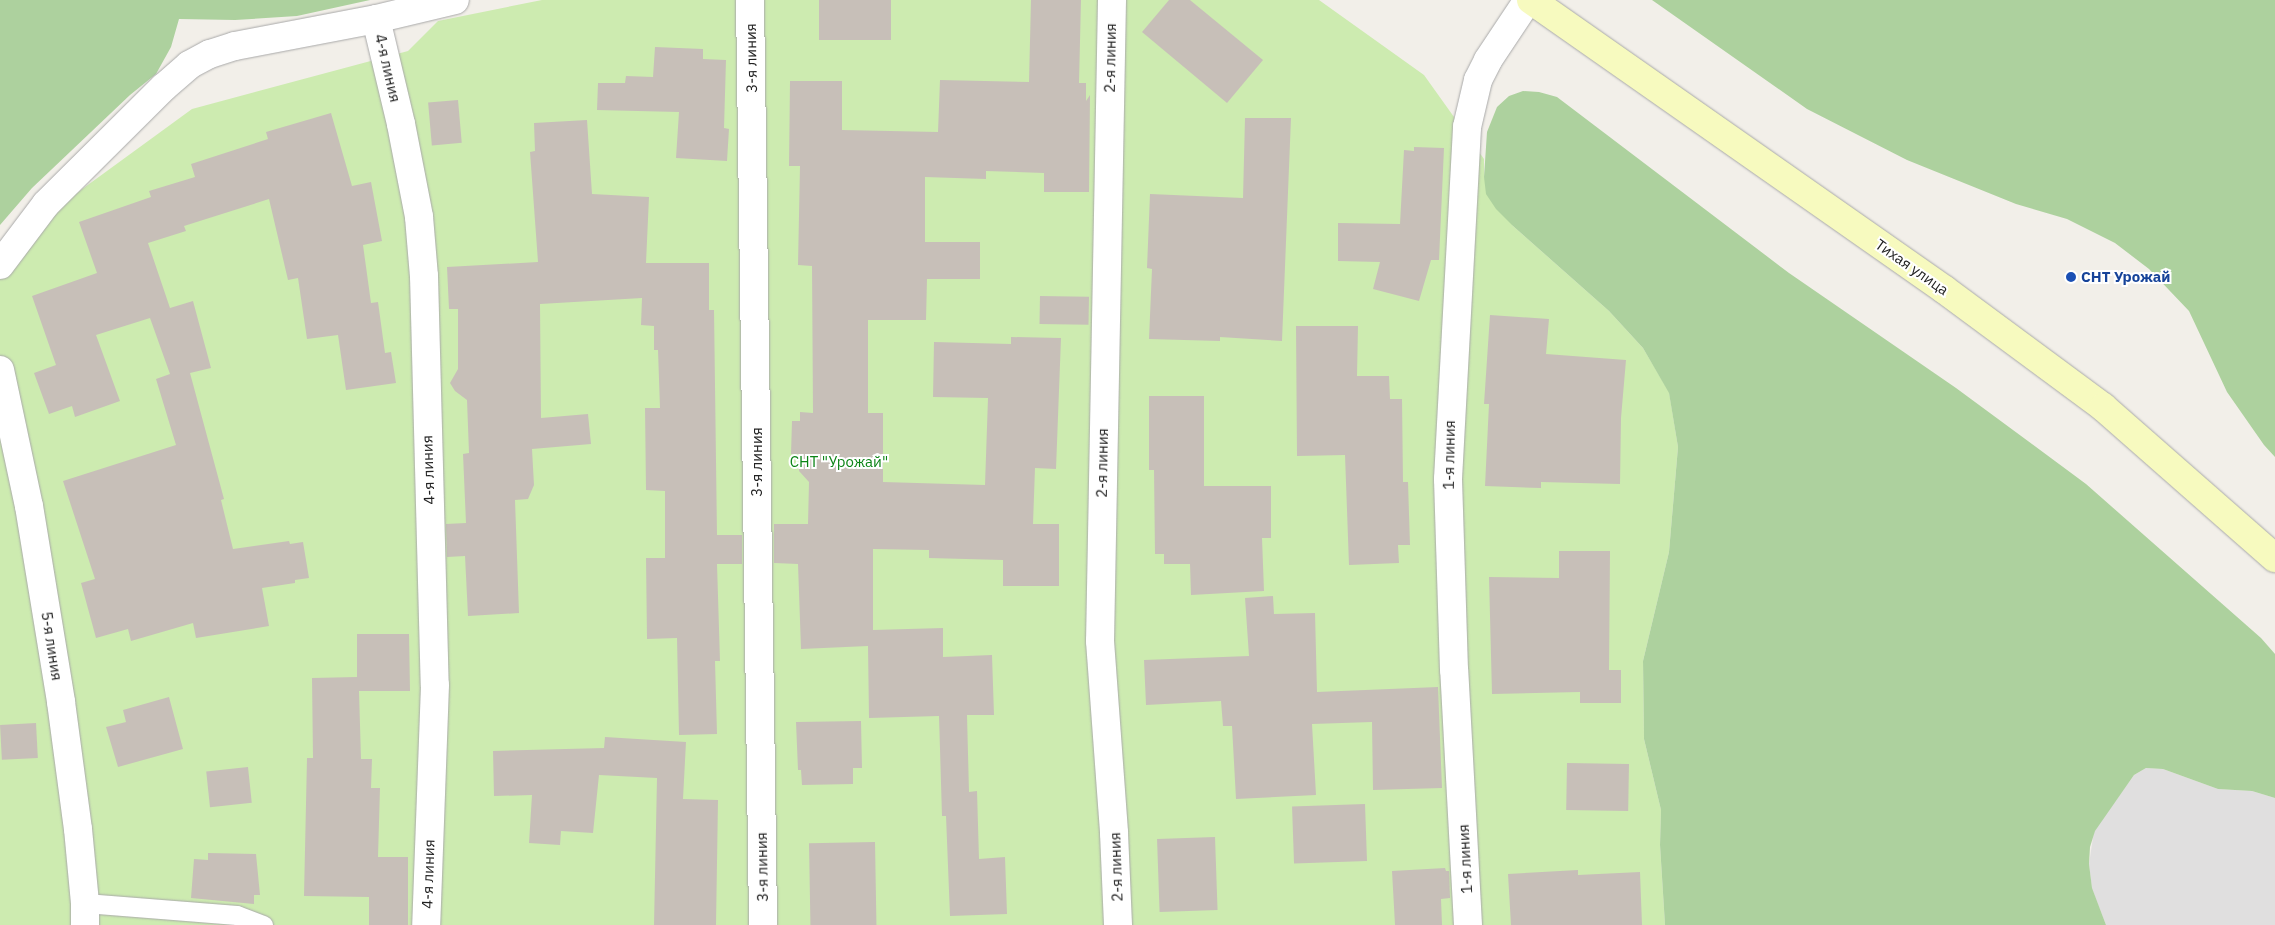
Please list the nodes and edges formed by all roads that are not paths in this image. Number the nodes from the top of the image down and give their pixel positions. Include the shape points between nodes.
1 (455, 0) edge
2 (750, 0) edge
3 (1112, 0) edge
4 (1529, 0) edge
5 (376, 19) junction
6 (0, 265) edge
7 (0, 370) edge
8 (2275, 558) edge
9 (85, 914) edge
10 (263, 925) edge
11 (426, 925) edge
12 (763, 925) edge
13 (1118, 925) edge
14 (1468, 925) edge

1 - 5 street
2 - 12 street, 3-я линия
3 - 13 street, 2-я линия via 1100,641
4 - 8 main road, Тихая улица via 1945,290 2103,407
4 - 14 street, 1-я линия via 1478,80 1467,127 1448,479 1454,670
5 - 6 street via 235,46 189,65 46,204
5 - 11 street, 4-я линия via 419,217 424,276 435,685
7 - 9 street, 5-я линия via 29,506 61,702
9 - 10 lane via 237,915

